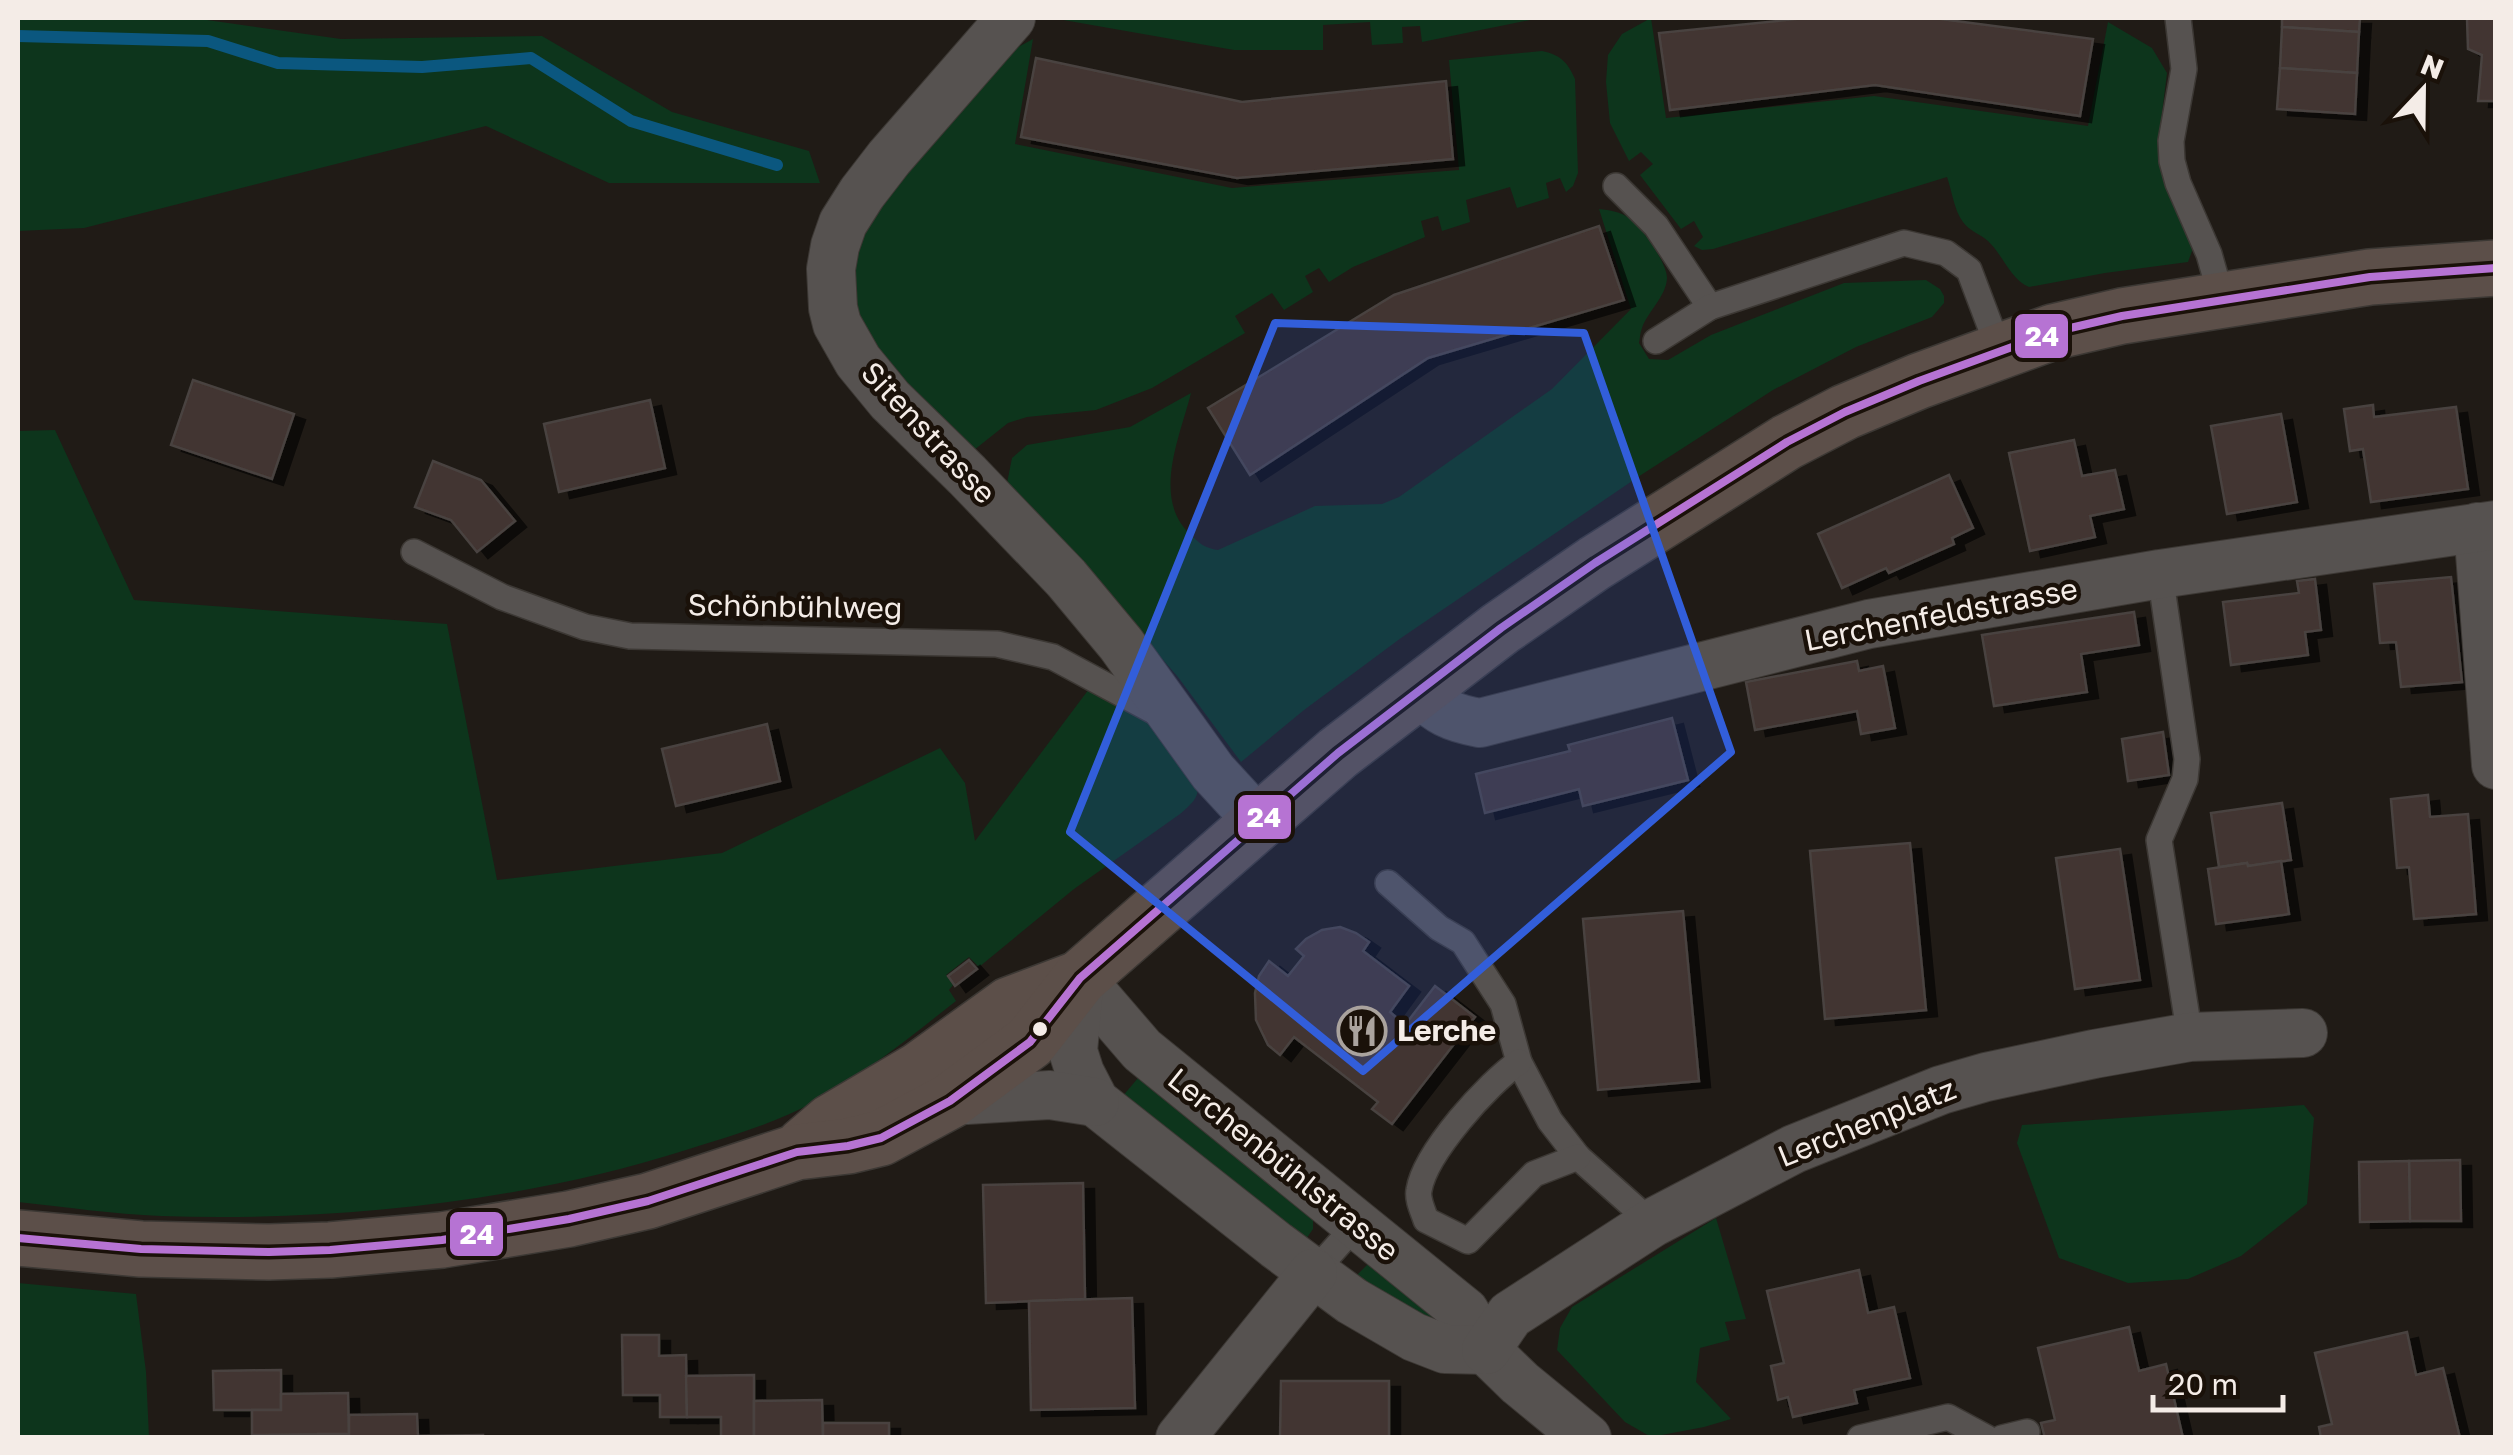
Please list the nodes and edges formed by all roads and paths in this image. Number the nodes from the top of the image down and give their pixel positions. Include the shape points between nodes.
1 (1012, 18) edge
2 (2178, 18) edge
3 (1616, 186) dead end
4 (2496, 268) edge
5 (2222, 300) junction
6 (1710, 307) junction
7 (1656, 341) dead end
8 (2000, 352) junction
9 (2487, 526) edge
10 (414, 552) dead end
11 (2160, 574) junction
12 (1418, 692) junction
13 (1176, 719) junction
14 (2496, 765) edge
15 (1259, 822) junction
16 (1388, 883) dead end
17 (1080, 978) junction
18 (2302, 1032) dead end
19 (2190, 1037) junction
20 (1519, 1062) junction
21 (950, 1101) junction
22 (1095, 1102) junction
23 (797, 1152) junction
24 (1578, 1157) junction
25 (1652, 1223) junction
26 (1356, 1225) junction
27 (18, 1238) edge
28 (1313, 1273) junction
29 (1486, 1350) junction
30 (1180, 1438) edge
31 (1587, 1438) edge
32 (1860, 1438) edge
33 (1988, 1438) edge

1 - 13 street, Sitenstrasse via 889,158 843,223 831,269 832,308 872,380 1066,578
2 - 5 lane via 2184,70 2172,162
3 - 6 lane via 1656,226
4 - 5 main road via 2370,277
5 - 8 main road via 2052,332
6 - 7 lane
6 - 8 lane via 1904,244 1946,253 1969,270
8 - 12 main road via 1844,412 1787,442 1595,563
9 - 11 street, Lerchenfeldstrasse
9 - 14 street, Lerchenfeldstrasse
10 - 13 lane, Schönbühlweg via 502,597 585,627 630,636 998,644 1052,657
11 - 12 street, Lerchenfeldstrasse via 1869,624 1480,723 1438,710
11 - 19 lane via 2187,758 2160,840
12 - 15 main road
13 - 15 street, Sitenstrasse
15 - 17 main road
16 - 20 lane via 1463,942 1502,1004
17 - 21 main road via 1030,1042
17 - 22 street via 1073,1050
17 - 23 main road via 1009,1005 831,1122
17 - 26 street, Lerchenbühlstrasse via 1142,1050
18 - 19 street, Lerchenplatz
19 - 25 street, Lerchenplatz via 1941,1090 1794,1149
20 - 24 lane
20 - 24 lane via 1480,1096 1433,1155 1418,1192 1426,1220 1468,1242 1534,1174
21 - 22 street via 1050,1094
21 - 23 main road via 881,1138
22 - 28 street, Lerchenbühlstrasse
23 - 27 main road via 648,1200 442,1240 269,1252
24 - 25 lane
25 - 29 street, Lerchenplatz via 1510,1314
26 - 28 lane
26 - 29 street, Lerchenbühlstrasse via 1466,1312
28 - 29 street, Lerchenbühlstrasse via 1414,1338 1445,1349
28 - 30 street
29 - 31 street, Lerchenbühlstrasse
32 - 33 lane via 1948,1417

